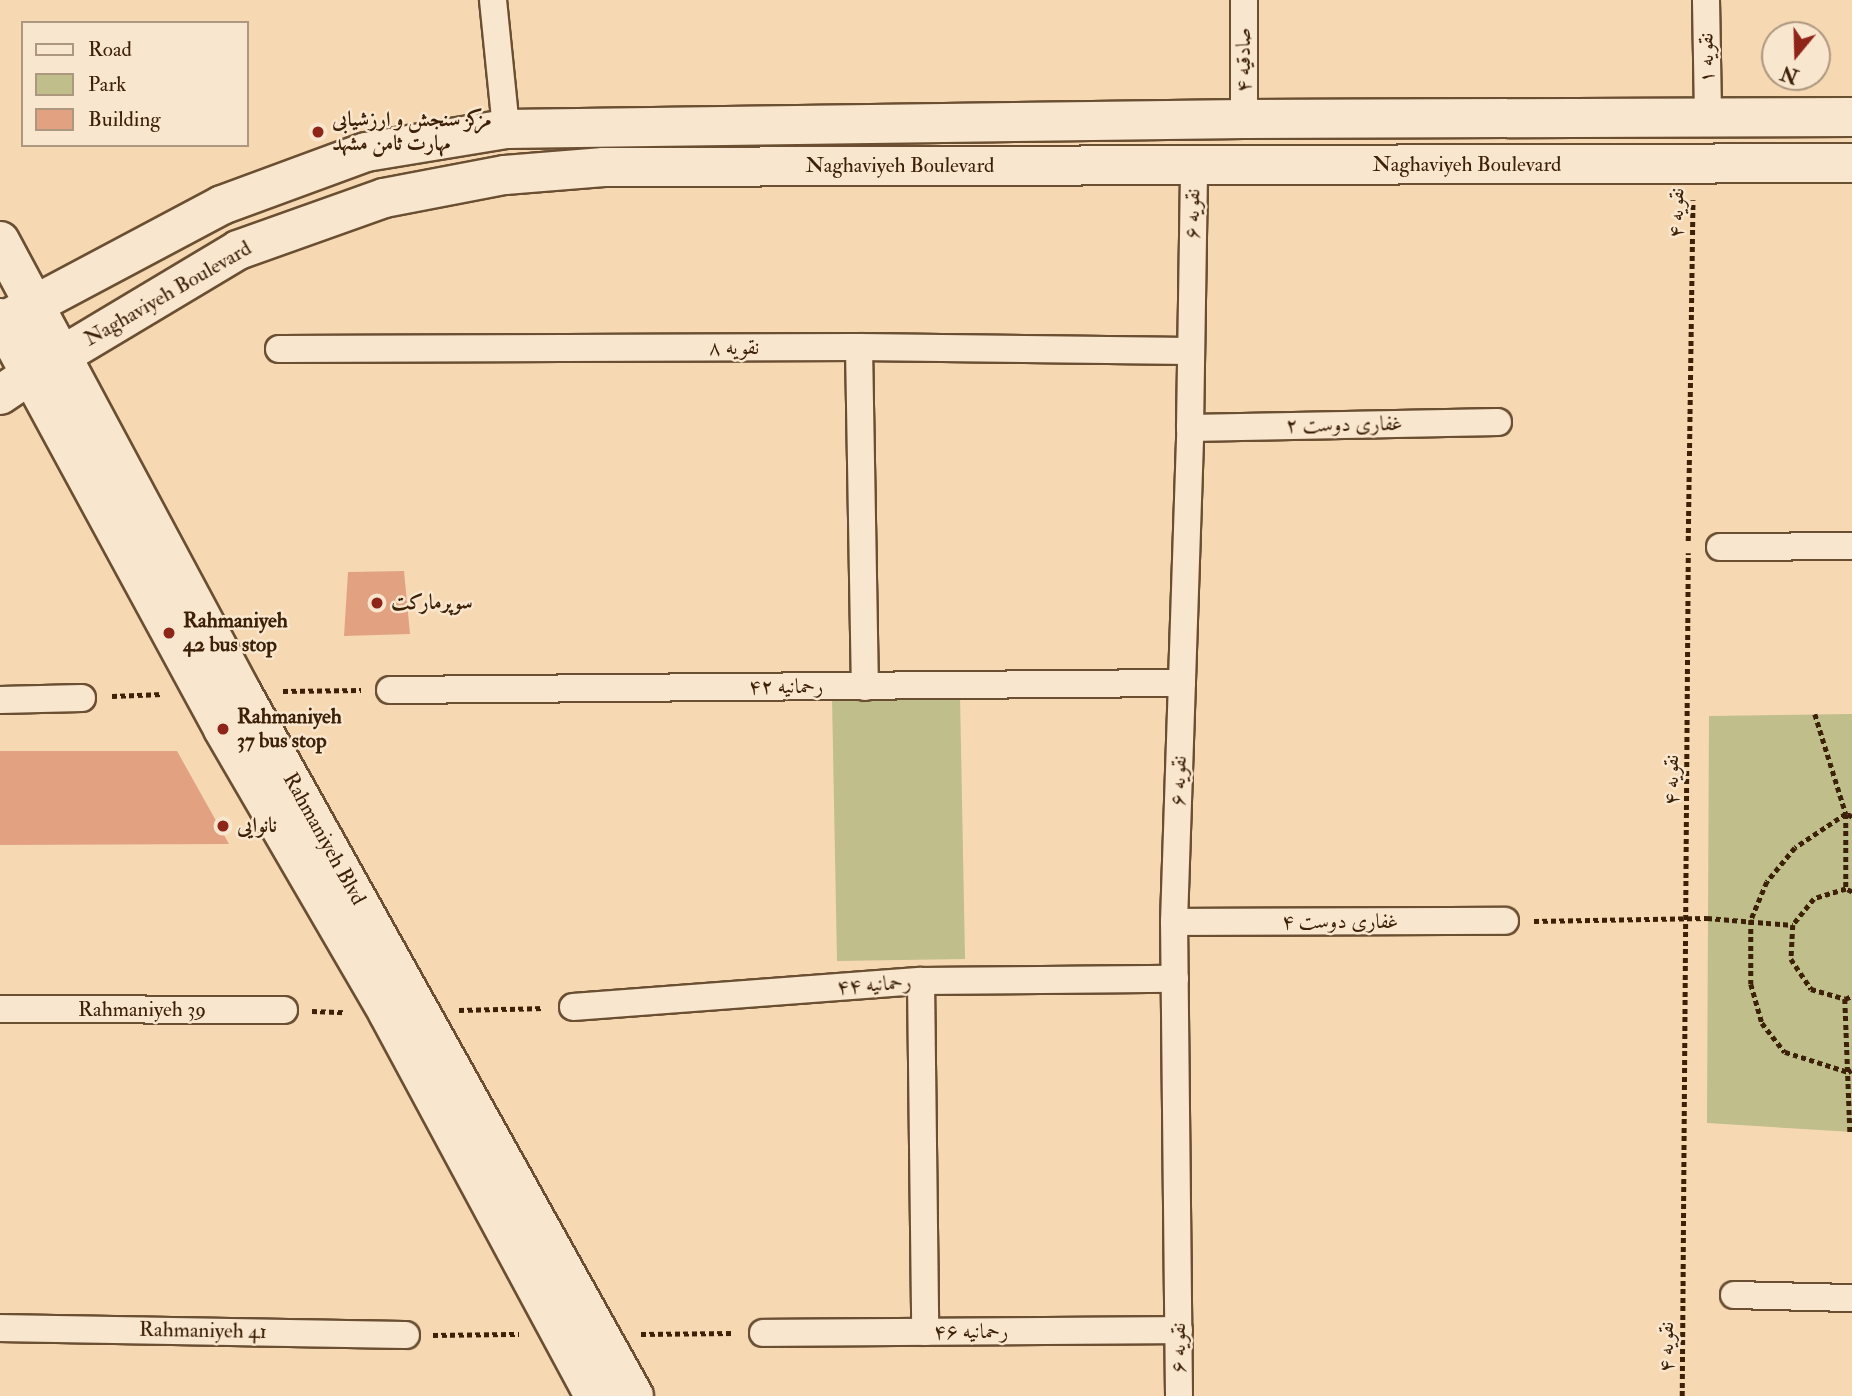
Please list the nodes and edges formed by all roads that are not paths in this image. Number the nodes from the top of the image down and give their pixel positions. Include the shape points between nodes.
1 (494, 0) edge
2 (1244, 0) edge
3 (1706, 0) edge
4 (1708, 116) junction
5 (1852, 117) edge
6 (1244, 119) junction
7 (506, 129) junction
8 (1852, 163) edge
9 (1194, 165) junction
10 (0, 241) edge
11 (35, 304) junction
12 (1, 320) edge
13 (859, 347) junction
14 (279, 349) dead end
15 (1190, 351) junction
16 (45, 365) junction
17 (0, 395) edge
18 (1498, 422) dead end
19 (1191, 428) junction
20 (1852, 546) edge
21 (1720, 547) dead end
22 (1182, 683) junction
23 (865, 687) junction
24 (390, 690) road end
25 (82, 698) road end
26 (0, 701) edge
27 (1505, 921) road end
28 (1174, 922) junction
29 (1175, 979) junction
30 (921, 981) junction
31 (573, 1007) road end
32 (0, 1009) edge
33 (284, 1010) road end
34 (404, 1012) junction
35 (1734, 1295) dead end
36 (1852, 1298) edge
37 (0, 1328) edge
38 (1179, 1330) junction
39 (925, 1332) junction
40 (763, 1333) road end
41 (406, 1335) road end
42 (594, 1396) edge
43 (634, 1396) edge
44 (1179, 1396) edge

1 - 7 street
2 - 6 street, صادقیه ۴
3 - 4 street, نقویه ۱
4 - 5 main road, Naghaviyeh Boulevard
4 - 6 main road, Naghaviyeh Boulevard
6 - 7 main road, Naghaviyeh Boulevard
7 - 11 main road, Naghaviyeh Boulevard via 366,152 236,200
8 - 9 main road, Naghaviyeh Boulevard
9 - 15 street, نقویه ۶
9 - 16 main road, Naghaviyeh Boulevard via 604,167 505,175 384,198 238,250
10 - 11 main road, Rahmaniyeh Blvd
11 - 12 main road, Naghaviyeh Boulevard
11 - 16 main road, Rahmaniyeh Blvd
12 - 16 main road, Rahmaniyeh Blvd
13 - 14 street, نقویه ۸
13 - 15 street, نقویه ۸
13 - 23 street
15 - 19 street, نقویه ۶
16 - 17 main road, Naghaviyeh Boulevard
16 - 34 main road, Rahmaniyeh Blvd via 241,691
16 - 34 main road, Rahmaniyeh Blvd via 202,692
18 - 19 street, غفاری دوست ۲
19 - 22 street, نقویه ۶
20 - 21 street
22 - 23 street, رحمانیه ۴۲
22 - 28 street, نقویه ۶
23 - 24 street, رحمانیه ۴۲
25 - 26 street
27 - 28 street, غفاری دوست ۴
28 - 29 street, نقویه ۶
29 - 30 street, رحمانیه ۴۴
29 - 38 street, نقویه ۶
30 - 31 street, رحمانیه ۴۴
30 - 39 street
32 - 33 street, Rahmaniyeh 39
34 - 42 main road, Rahmaniyeh Blvd via 558,1334
34 - 43 main road, Rahmaniyeh Blvd
35 - 36 street
37 - 41 street, Rahmaniyeh 41
38 - 39 street, رحمانیه ۴۶
38 - 44 street, نقویه ۶
39 - 40 street, رحمانیه ۴۶

